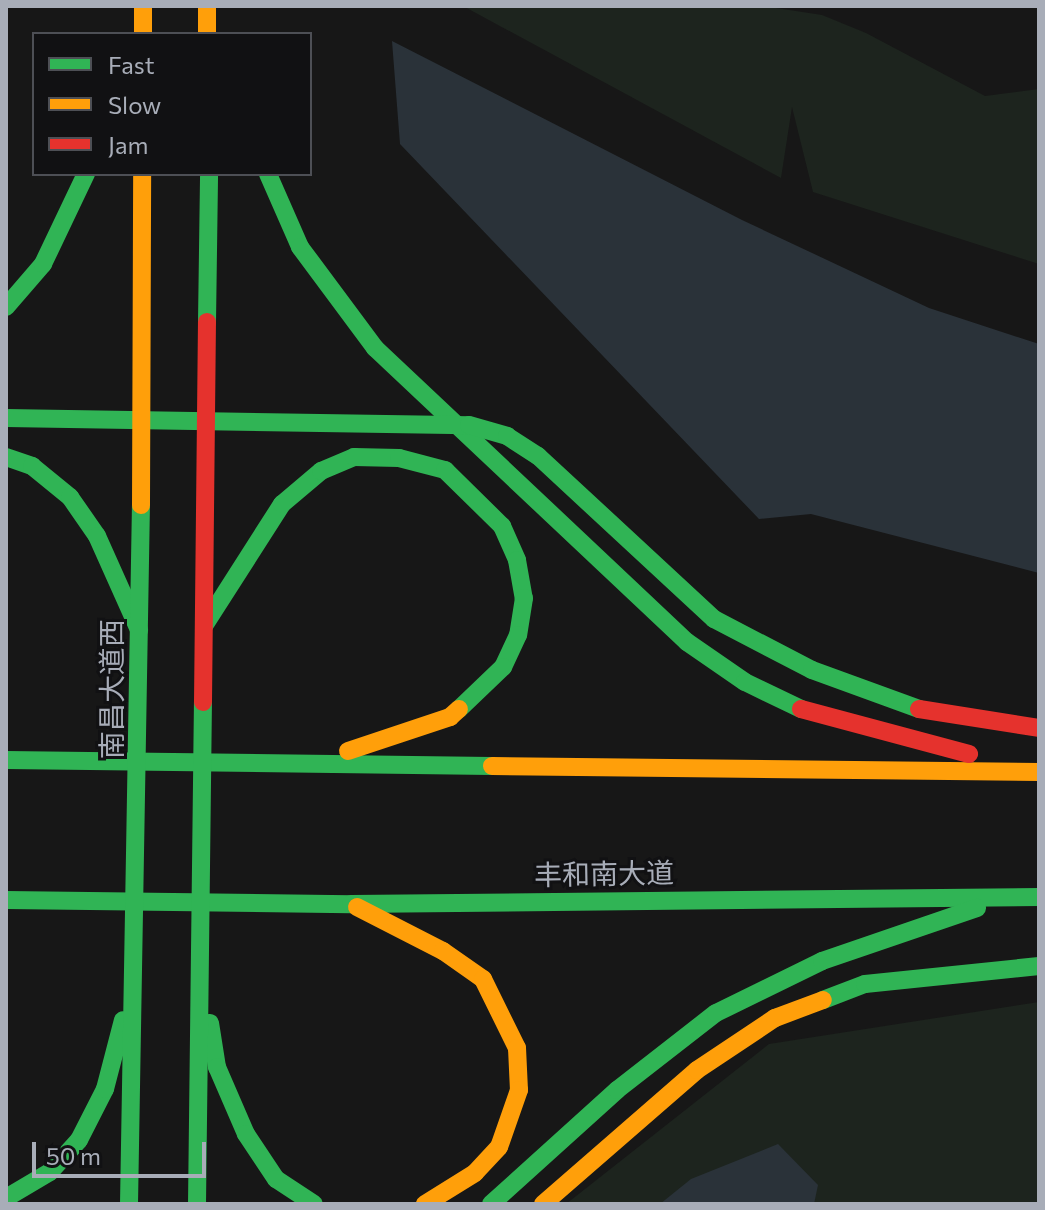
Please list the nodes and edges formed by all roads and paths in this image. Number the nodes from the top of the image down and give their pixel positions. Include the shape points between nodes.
1 (130, 6) edge
2 (143, 6) edge
3 (207, 6) edge
4 (222, 6) edge
5 (124, 32) edge
6 (143, 32) edge
7 (207, 32) edge
8 (228, 32) edge
9 (85, 176) edge
10 (142, 176) edge
11 (209, 176) edge
12 (269, 176) edge
13 (6, 307) edge
14 (6, 418) edge
15 (6, 457) edge
16 (204, 626) junction
17 (139, 630) junction
18 (1039, 728) edge
19 (6, 760) edge
20 (311, 762) junction
21 (1039, 763) edge
22 (1039, 772) edge
23 (1011, 897) junction
24 (1039, 897) edge
25 (11, 901) edge
26 (351, 904) junction
27 (200, 959) junction
28 (1039, 966) edge
29 (134, 978) junction
30 (6, 1198) edge
31 (129, 1204) edge
32 (197, 1204) edge
33 (314, 1204) edge
34 (425, 1204) edge
35 (491, 1204) edge
36 (543, 1204) edge

1 - 5 main road
2 - 6 main road
3 - 7 main road
4 - 8 main road
9 - 13 main road via 43,264
10 - 17 main road, 南昌大道西
11 - 16 main road
12 - 21 main road via 300,247 335,301 375,348 687,642 745,682 808,713 944,751
14 - 18 main road via 469,425 507,436 538,456 714,619 812,670 915,708
15 - 17 main road via 32,466 70,497 97,536
16 - 20 main road via 282,504 321,471 354,457 399,458 445,470 502,526 517,560 524,598 518,635 503,667 450,717
16 - 27 main road
17 - 29 main road, 南昌大道西
19 - 20 main road
20 - 22 main road
23 - 24 main road, 丰和南大道
23 - 26 main road, 丰和南大道
23 - 35 main road via 822,961 716,1013 617,1090
25 - 26 main road, 丰和南大道
26 - 34 main road via 443,951 483,979 517,1048 519,1090 499,1147 475,1173
27 - 32 main road
27 - 33 main road via 217,1067 246,1134 276,1179
28 - 36 main road via 865,984 775,1018 697,1070
29 - 30 main road via 105,1089 79,1140 50,1172
29 - 31 main road, 南昌大道西

